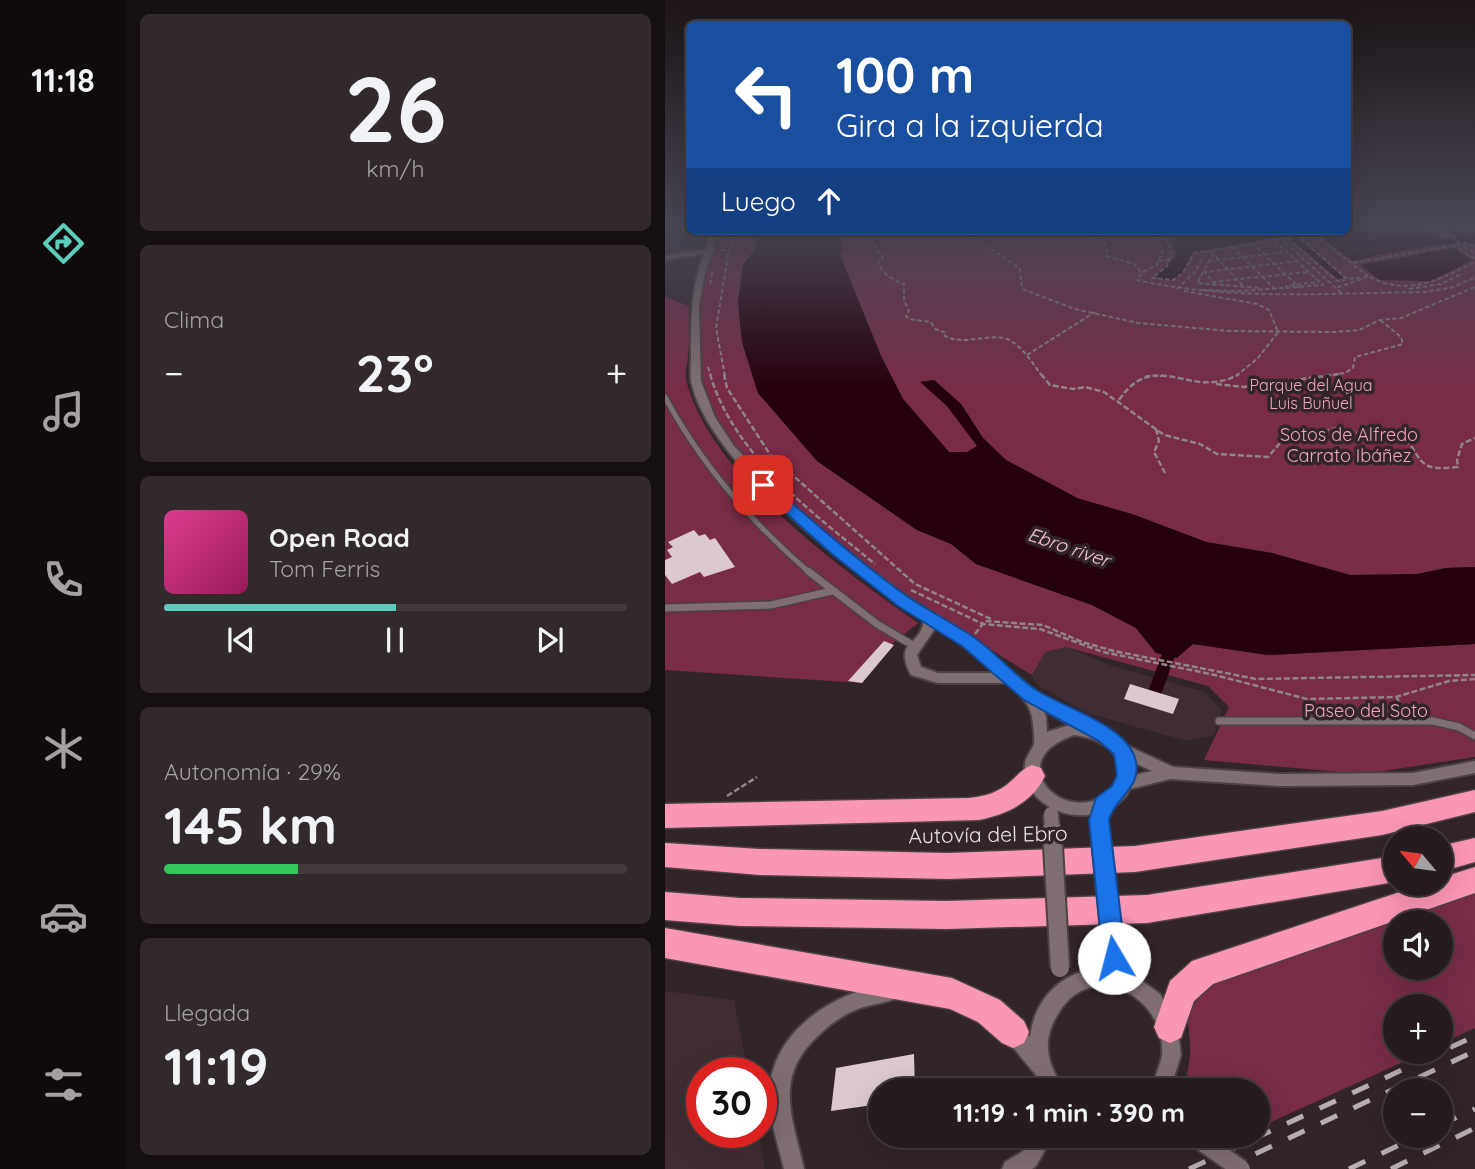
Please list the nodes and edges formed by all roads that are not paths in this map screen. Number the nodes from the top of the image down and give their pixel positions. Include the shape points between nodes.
1 (700, 279) edge
2 (665, 397) edge
3 (667, 404) edge
4 (832, 591) junction
5 (665, 608) edge
6 (930, 618) junction
7 (957, 636) junction
8 (918, 643) junction
9 (1011, 678) junction
10 (1030, 695) junction
11 (1219, 721) dead end
12 (1093, 731) junction
13 (1475, 736) edge
14 (1041, 745) junction
15 (1121, 749) junction
16 (1475, 767) edge
17 (1170, 772) junction
18 (1032, 775) junction
19 (1124, 784) junction
20 (1475, 801) edge
21 (1049, 806) junction
22 (1101, 812) junction
23 (665, 816) edge
24 (1475, 850) edge
25 (665, 855) edge
26 (1453, 856) edge
27 (1383, 871) edge
28 (1475, 880) edge
29 (665, 906) edge
30 (665, 943) edge
31 (1112, 950) joint
32 (1061, 968) joint
33 (1127, 981) junction
34 (1053, 1001) junction
35 (1170, 1027) junction
36 (1013, 1032) junction
37 (1041, 1067) junction
38 (1047, 1078) edge
39 (1168, 1078) edge
40 (1035, 1148) edge
41 (1212, 1148) edge
42 (795, 1169) edge
43 (1012, 1169) edge
44 (1241, 1169) edge

1 - 6 street via 695,307 696,381 710,417 730,447 791,511
2 - 3 lane
3 - 4 lane via 720,483 790,557
4 - 5 lane via 813,598 747,606
4 - 8 lane via 888,633
6 - 7 street
6 - 8 street via 931,626
7 - 8 street
7 - 9 street
8 - 9 street via 910,660 922,675
9 - 10 street
10 - 12 street
10 - 14 street via 1039,717
11 - 13 lane via 1433,721
12 - 14 street via 1064,731
12 - 15 street
14 - 18 street via 1033,759
15 - 17 street
15 - 19 street via 1127,766
16 - 17 street via 1413,779 1280,780
17 - 19 street
18 - 21 street
18 - 23 highway via 1009,800 969,810
19 - 22 street
20 - 25 highway, Autovía del Ebro via 1382,823 1135,859 948,866
21 - 22 street
21 - 32 street, bridge
22 - 31 street, bridge
24 - 26 highway
27 - 29 highway via 1147,909 947,915 740,912
28 - 35 highway via 1203,972 1181,992
30 - 36 highway via 951,993 989,1011
31 - 33 street
32 - 34 street
33 - 34 street via 1087,978
33 - 35 street via 1153,999
34 - 37 street via 1039,1032
35 - 39 street via 1173,1051
36 - 37 street
36 - 42 street via 961,1005 895,993 866,997 826,1017 790,1055 779,1085
37 - 38 street
40 - 43 street
41 - 44 street, bridge

